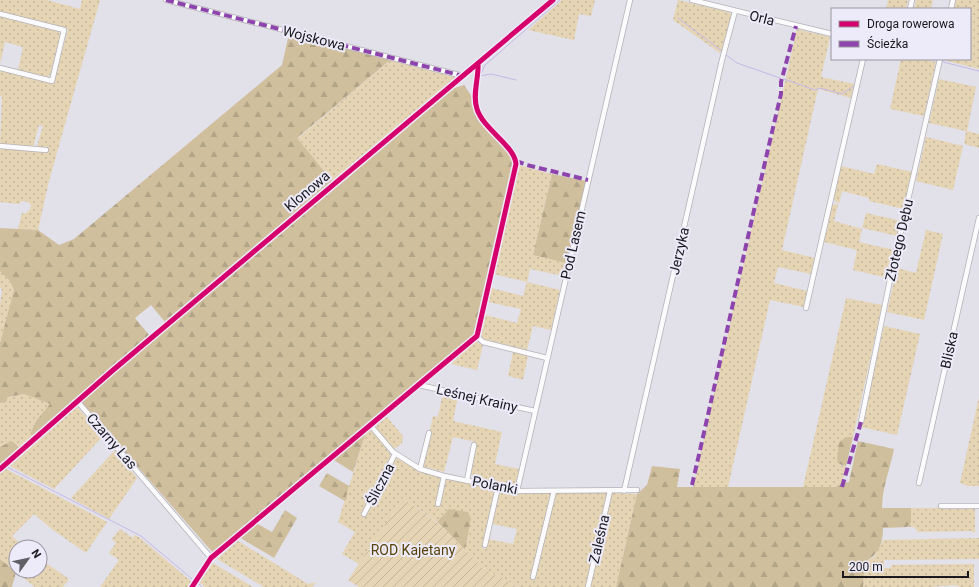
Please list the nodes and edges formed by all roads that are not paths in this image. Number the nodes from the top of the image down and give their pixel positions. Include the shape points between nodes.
1 (166, 0) edge
2 (553, 0) edge
3 (630, 0) edge
4 (692, 0) edge
5 (735, 11) junction
6 (0, 14) edge
7 (831, 34) edge
8 (863, 60) edge
9 (940, 60) edge
10 (478, 63) junction
11 (0, 68) edge
12 (463, 76) junction
13 (0, 146) edge
14 (46, 150) dead end
15 (979, 218) edge
16 (806, 308) dead end
17 (477, 336) junction
18 (547, 358) junction
19 (419, 385) junction
20 (78, 402) junction
21 (535, 411) junction
22 (861, 422) dead end
23 (371, 426) junction
24 (429, 433) dead end
25 (474, 445) dead end
26 (395, 454) junction
27 (0, 469) edge
28 (420, 469) junction
29 (444, 476) junction
30 (468, 480) junction
31 (919, 483) dead end
32 (498, 487) junction
33 (637, 490) dead end
34 (517, 491) junction
35 (554, 491) junction
36 (624, 491) junction
37 (610, 492) junction
38 (438, 504) dead end
39 (942, 506) dead end
40 (979, 506) edge
41 (364, 514) dead end
42 (485, 545) dead end
43 (211, 558) junction
44 (533, 578) dead end
45 (192, 587) edge
46 (588, 587) edge

1 - 12 street, Wojskowa
2 - 10 street, Klonowa
3 - 18 street, Pod Lasem
4 - 5 street, Orla
5 - 7 street, Orla
5 - 36 street, Jerzyka
6 - 11 street via 64,30 52,81
8 - 16 street
9 - 22 street, Złotego Dębu via 892,270
10 - 12 street, Klonowa
10 - 17 street via 477,108 483,121 511,153 516,164
12 - 20 street, Klonowa via 129,356
13 - 14 street
15 - 31 street, Bliska
17 - 18 street via 483,342
17 - 19 street
18 - 21 street, Pod Lasem
19 - 21 street, Leśnej Krainy
19 - 23 street
20 - 27 street, Czarny Las
20 - 43 street, Czarny Las
21 - 34 street, Pod Lasem
23 - 26 street, Polanki
23 - 43 street
24 - 28 street
25 - 30 street
26 - 28 street, Polanki
26 - 41 street, Śliczna
28 - 29 street, Polanki
29 - 30 street, Polanki
29 - 38 street
30 - 32 street, Polanki
32 - 34 street, Polanki
32 - 42 street
33 - 36 street, Polanki
34 - 35 street, Polanki
35 - 37 street, Polanki
35 - 44 street
36 - 37 street, Polanki
37 - 46 street, Zaleśna
39 - 40 street
43 - 45 street

